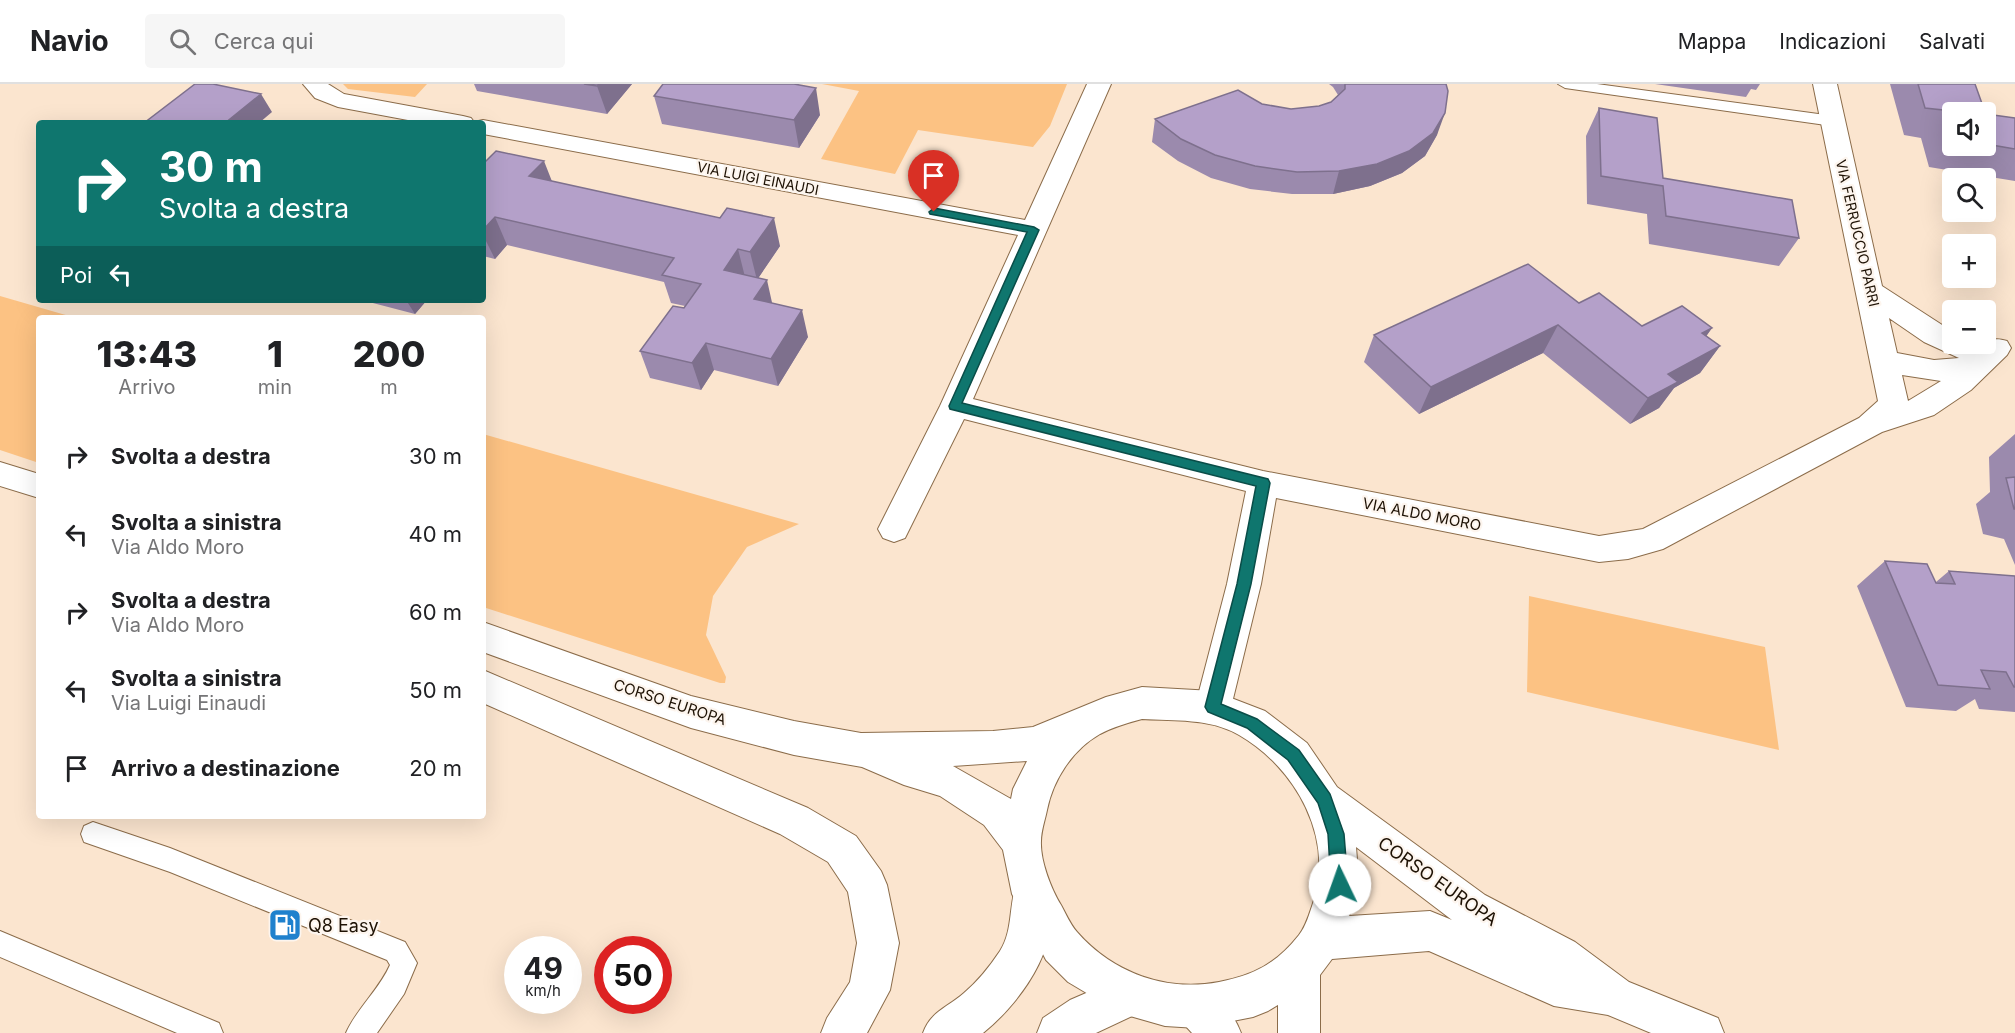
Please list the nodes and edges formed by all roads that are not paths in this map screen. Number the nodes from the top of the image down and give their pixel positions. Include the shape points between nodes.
1 (315, 84) edge
2 (1099, 84) edge
3 (1565, 84) edge
4 (1825, 84) edge
5 (447, 120) edge
6 (1833, 121) junction
7 (486, 128) edge
8 (1034, 230) junction
9 (1871, 292) junction
10 (1942, 339) edge
11 (2006, 343) edge
12 (1942, 353) edge
13 (1887, 364) junction
14 (955, 406) junction
15 (1870, 426) junction
16 (0, 474) edge
17 (1263, 483) junction
18 (36, 485) edge
19 (894, 529) dead end
20 (486, 638) edge
21 (486, 687) edge
22 (1213, 707) junction
23 (1084, 724) junction
24 (861, 750) junction
25 (1324, 800) junction
26 (93, 834) dead end
27 (1021, 842) junction
28 (1032, 894) junction
29 (0, 944) edge
30 (1310, 954) junction
31 (1130, 994) junction
32 (1615, 997) junction
33 (1209, 1020) edge
34 (209, 1033) edge
35 (360, 1033) edge
36 (842, 1033) edge
37 (944, 1033) edge
38 (1058, 1033) edge
39 (1299, 1033) edge
40 (1703, 1033) edge

1 - 5 street via 338,100
2 - 8 street
3 - 6 lane
4 - 6 street, VIA FERRUCCIO PARRI
6 - 9 street, VIA FERRUCCIO PARRI
7 - 8 street, VIA LUIGI EINAUDI
8 - 14 street
9 - 10 street
9 - 13 street, VIA FERRUCCIO PARRI
11 - 13 street via 1960,370
11 - 15 street, VIA ALDO MORO via 1961,382 1923,407
12 - 13 street
13 - 15 street, VIA ALDO MORO via 1894,404
14 - 17 street, VIA ALDO MORO
14 - 19 street
15 - 17 street, VIA ALDO MORO via 1651,540 1599,549
16 - 18 street
17 - 22 street via 1244,584
20 - 24 street, CORSO EUROPA via 691,712
21 - 36 street via 794,821 842,849 867,885 878,944 869,990
22 - 23 street via 1142,703
22 - 25 street via 1252,723 1294,755
23 - 24 street, CORSO EUROPA via 1033,744
23 - 27 street via 1053,752 1032,789
24 - 27 street, CORSO EUROPA via 950,782 998,812
25 - 30 street via 1336,834 1340,885
25 - 32 street, CORSO EUROPA via 1471,909 1560,957
26 - 35 lane via 170,860 396,951 404,963 395,985
27 - 28 street
28 - 31 street via 1061,945 1083,966
28 - 37 street via 1028,938 1012,969 995,993
29 - 34 lane
30 - 32 street, CORSO EUROPA via 1370,934 1430,931 1554,985
30 - 33 street via 1253,996
30 - 39 street
31 - 33 street
31 - 38 street
32 - 40 street, CORSO EUROPA

